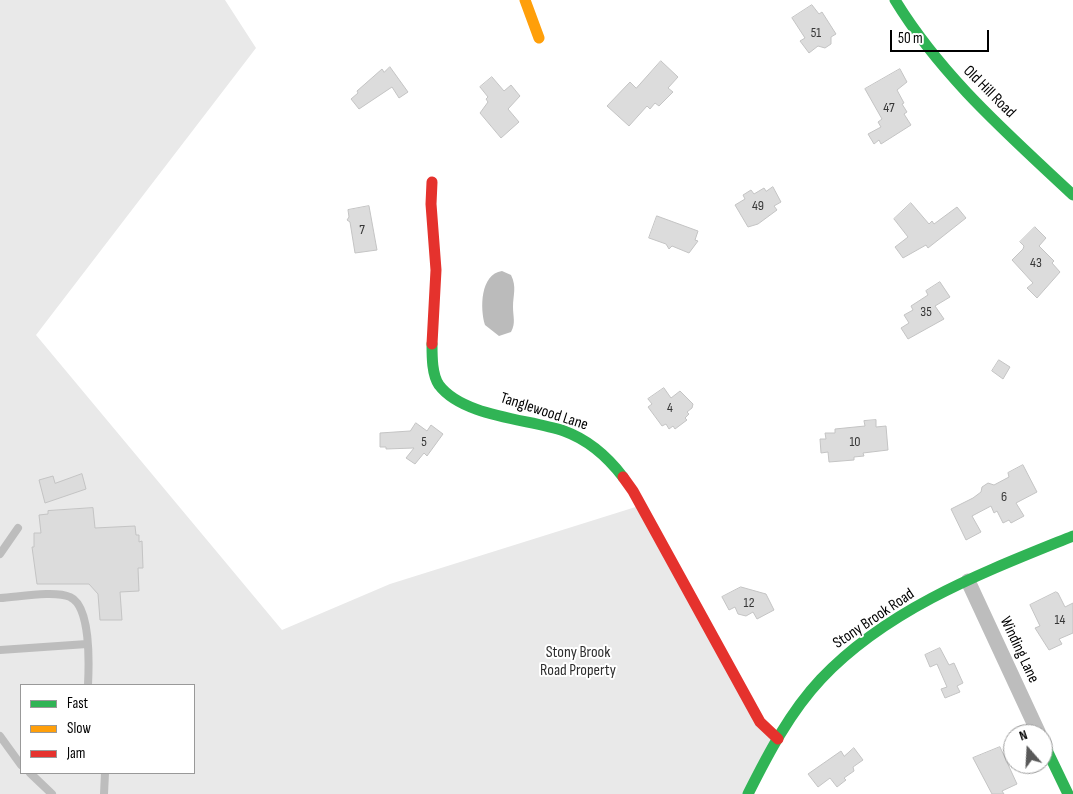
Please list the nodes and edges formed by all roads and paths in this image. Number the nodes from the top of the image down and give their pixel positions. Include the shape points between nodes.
1 (526, 0) edge
2 (895, 0) edge
3 (539, 38) dead end
4 (432, 182) dead end
5 (1073, 195) edge
6 (18, 528) dead end
7 (1073, 536) edge
8 (0, 554) edge
9 (968, 581) junction
10 (0, 598) edge
11 (87, 644) junction
12 (0, 650) edge
13 (88, 684) edge
14 (1034, 724) edge
15 (0, 736) edge
16 (778, 739) junction
17 (1053, 763) edge
18 (20, 764) edge
19 (31, 774) edge
20 (105, 774) edge
21 (52, 794) edge
22 (104, 794) edge
23 (748, 794) edge
24 (1068, 794) edge

1 - 3 street
2 - 5 street, Old Hill Road via 922,43 945,71
4 - 16 street, Tanglewood Lane via 429,210 436,269 432,358 438,385 478,409 576,436 606,458 633,491 760,722
6 - 8 lane
7 - 9 street, Stony Brook Road
9 - 14 street, Winding Lane
9 - 16 street, Stony Brook Road via 896,620 842,659 801,703
10 - 11 lane via 70,597 79,603 83,611
11 - 12 lane
11 - 13 lane
15 - 18 lane
16 - 23 street, Stony Brook Road
17 - 24 street
19 - 21 lane
20 - 22 lane

